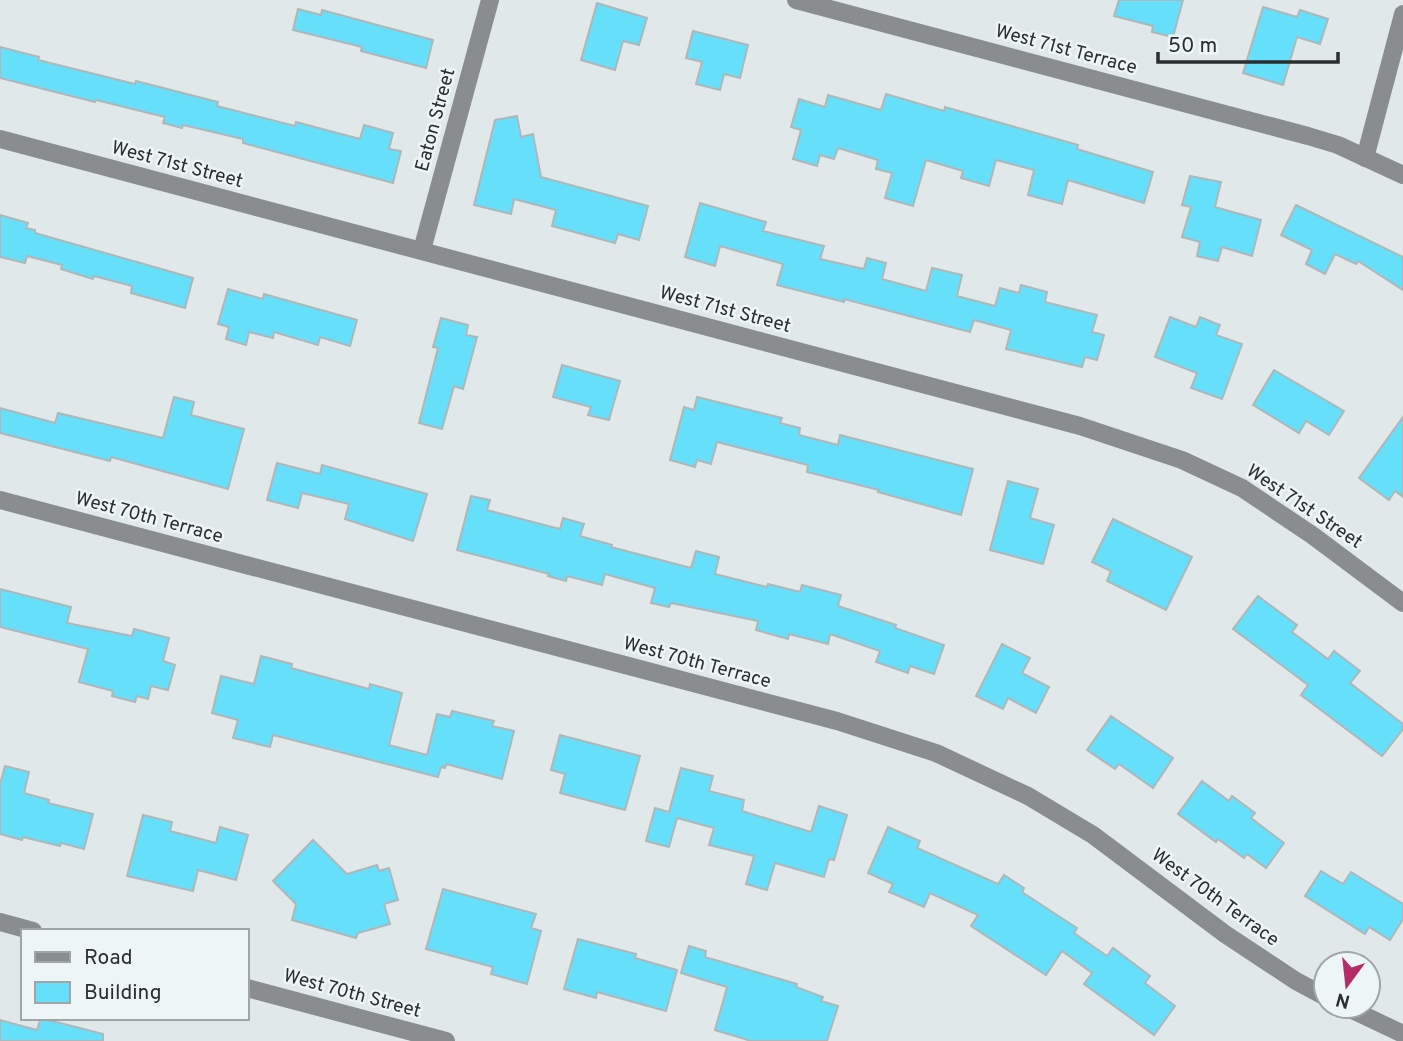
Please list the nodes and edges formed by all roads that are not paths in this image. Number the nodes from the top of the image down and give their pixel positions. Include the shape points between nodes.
1 (490, 0) edge
2 (796, 0) edge
3 (1403, 14) edge
4 (0, 139) edge
5 (1365, 158) junction
6 (1403, 175) edge
7 (422, 250) junction
8 (0, 500) edge
9 (1403, 603) edge
10 (0, 922) edge
11 (26, 929) edge
12 (248, 988) edge
13 (1312, 990) edge
14 (1374, 1020) edge
15 (1403, 1034) edge
16 (446, 1041) edge

1 - 7 street, Eaton Street
2 - 5 street, West 71st Terrace via 1308,136
3 - 5 street
4 - 7 street, West 71st Street
5 - 6 street, West 71st Terrace
7 - 9 street, West 71st Street via 1147,447 1242,488
8 - 13 street, West 70th Terrace via 837,721 936,753 1028,796 1093,835 1225,934
10 - 11 street
12 - 16 street, West 70th Street
14 - 15 street

